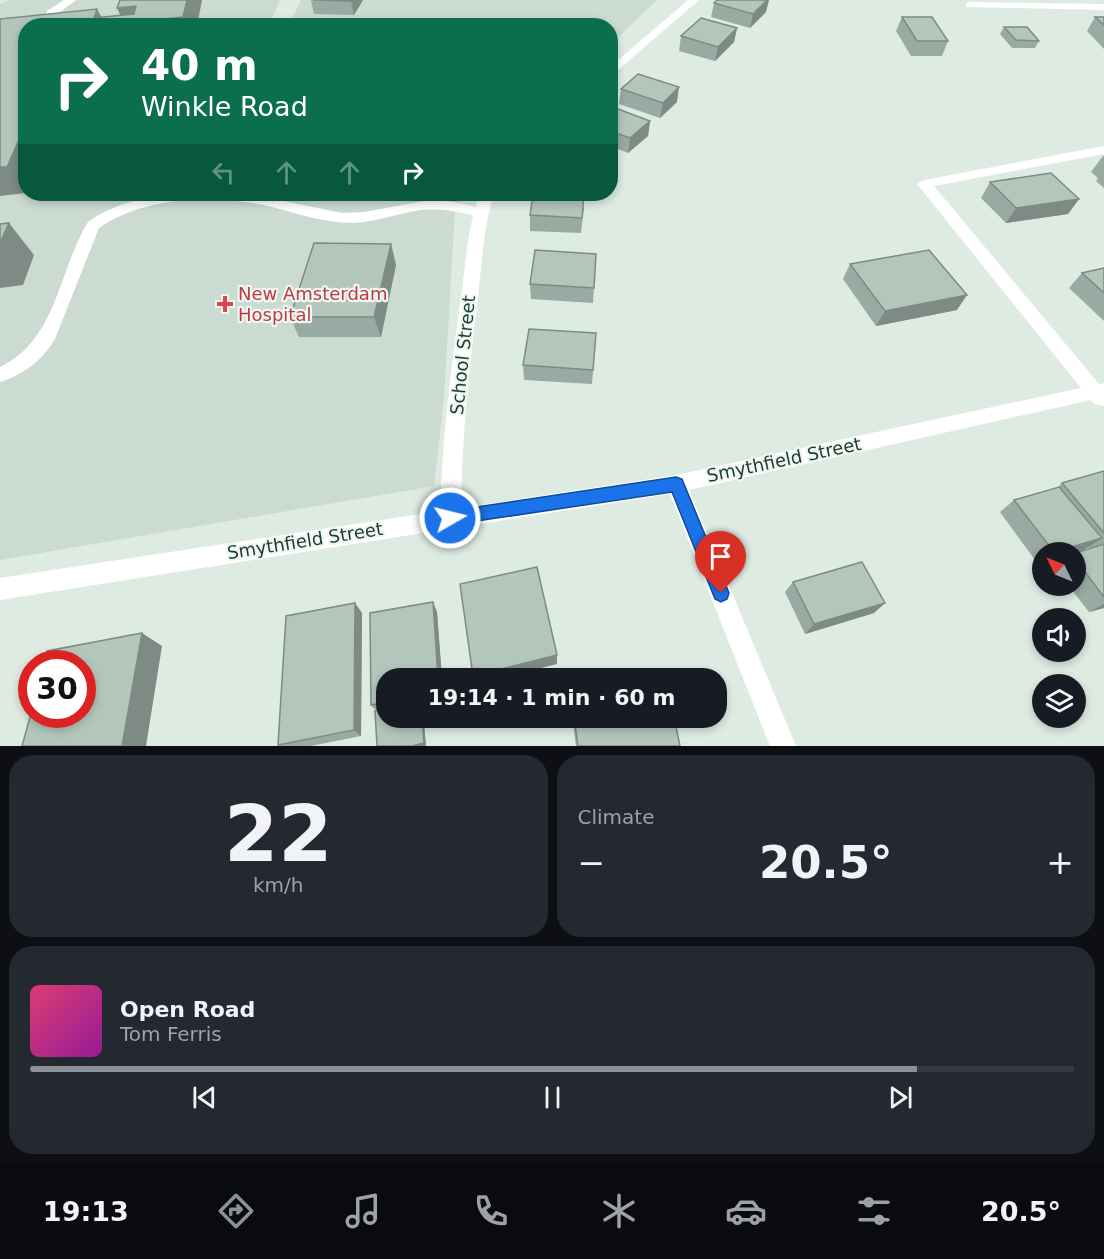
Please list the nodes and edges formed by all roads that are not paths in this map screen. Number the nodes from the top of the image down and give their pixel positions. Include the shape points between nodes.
1 (71, 0) edge
2 (694, 0) edge
3 (970, 5) dead end
4 (1104, 7) edge
5 (47, 18) edge
6 (618, 67) edge
7 (1104, 150) edge
8 (158, 201) edge
9 (265, 201) edge
10 (484, 201) edge
11 (480, 212) junction
12 (0, 375) edge
13 (1101, 395) edge
14 (676, 484) junction
15 (450, 518) junction
16 (0, 589) edge
17 (783, 746) edge

1 - 5 street
2 - 6 street
3 - 4 street
7 - 13 street via 924,184
8 - 12 street via 129,204 102,216 93,225 46,339 35,355
9 - 11 street via 330,218 356,218 429,205
10 - 11 street, School Street
11 - 15 street, School Street via 451,465
13 - 14 street, Smythfield Street
14 - 15 street, Smythfield Street
14 - 17 street
15 - 16 street, Smythfield Street

